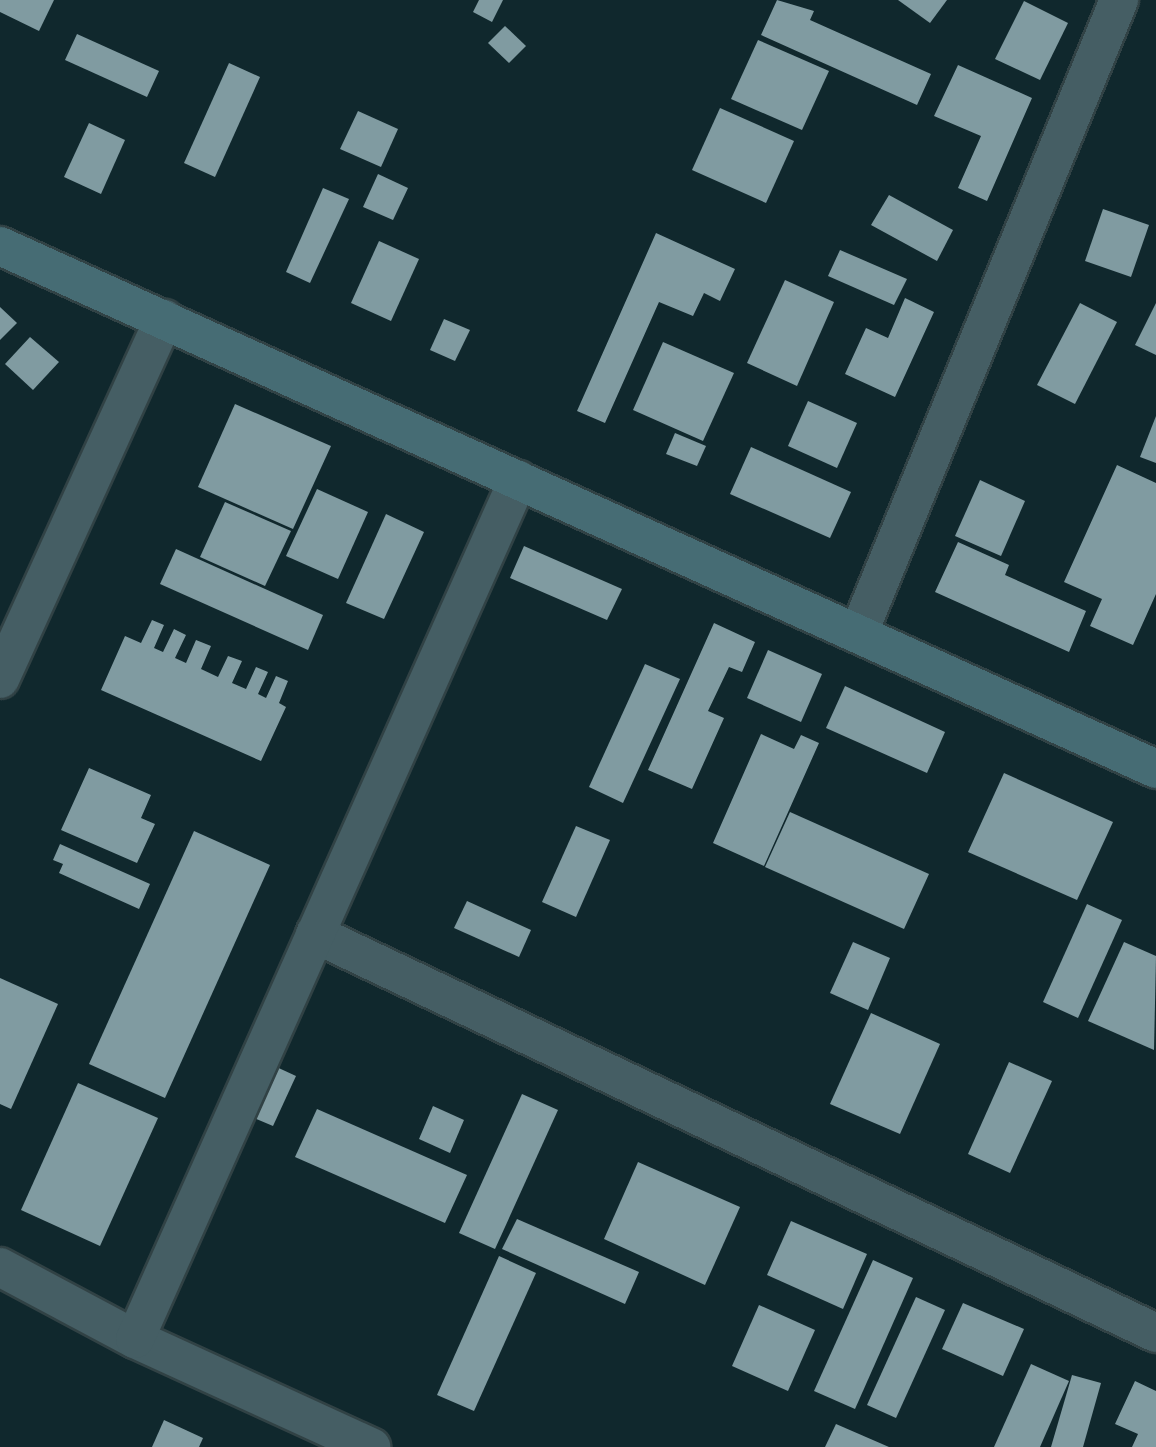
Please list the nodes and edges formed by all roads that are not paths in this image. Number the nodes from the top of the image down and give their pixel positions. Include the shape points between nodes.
1 (1119, 0) edge
2 (0, 246) edge
3 (164, 319) junction
4 (518, 480) junction
5 (858, 634) junction
6 (0, 679) edge
7 (1156, 769) edge
8 (315, 934) junction
9 (0, 1267) edge
10 (1156, 1333) edge
11 (135, 1339) junction
12 (371, 1447) edge

1 - 5 street
2 - 3 street
3 - 4 street
3 - 6 street
4 - 5 street
4 - 8 street
5 - 7 street
8 - 10 street
8 - 11 street
9 - 11 street
11 - 12 street

